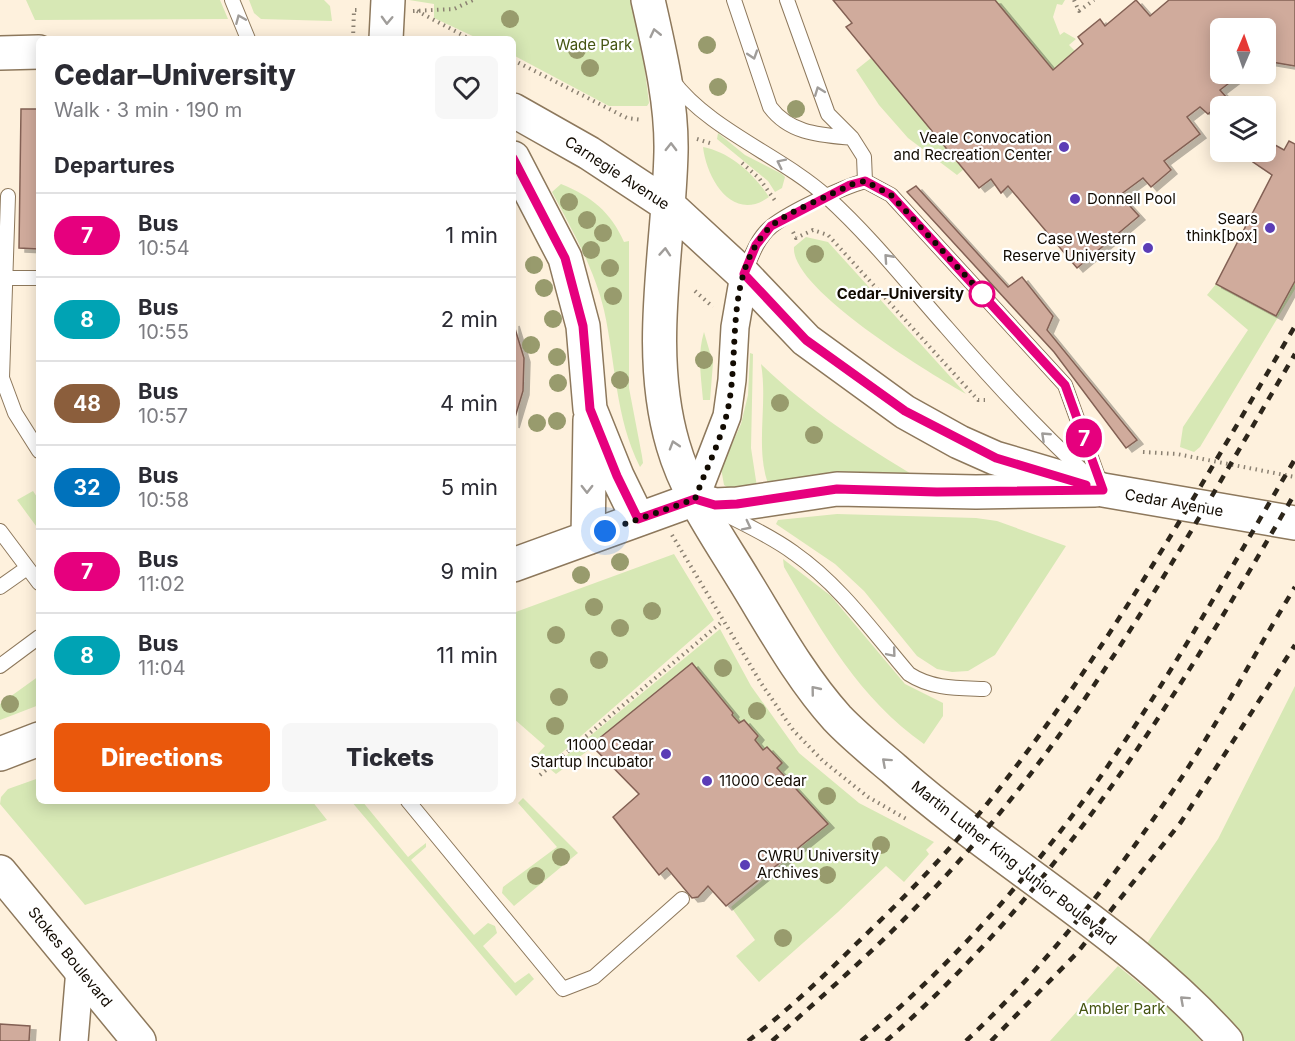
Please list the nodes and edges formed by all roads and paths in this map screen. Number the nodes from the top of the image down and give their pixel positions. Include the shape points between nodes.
1 (231, 0) edge
2 (473, 0) edge
3 (648, 0) edge
4 (734, 0) edge
5 (787, 0) edge
6 (1074, 0) edge
7 (1094, 0) edge
8 (405, 7) edge
9 (354, 10) dead end
10 (247, 36) edge
11 (353, 36) edge
12 (388, 36) edge
13 (464, 36) edge
14 (36, 52) edge
15 (0, 53) edge
16 (516, 62) edge
17 (663, 66) junction
18 (516, 112) edge
19 (641, 120) dead end
20 (852, 138) junction
21 (702, 141) dead end
22 (722, 148) dead end
23 (738, 160) dead end
24 (516, 164) edge
25 (865, 181) junction
26 (772, 193) dead end
27 (8, 196) dead end
28 (827, 197) junction
29 (668, 205) junction
30 (796, 238) dead end
31 (744, 274) junction
32 (4, 278) junction
33 (36, 278) edge
34 (695, 291) dead end
35 (721, 314) dead end
36 (978, 399) dead end
37 (590, 409) junction
38 (33, 431) edge
39 (1143, 452) dead end
40 (1295, 477) edge
41 (1103, 490) junction
42 (695, 499) junction
43 (638, 519) junction
44 (1295, 523) edge
45 (0, 531) edge
46 (588, 538) junction
47 (679, 548) dead end
48 (686, 561) dead end
49 (516, 564) edge
50 (27, 568) junction
51 (36, 579) edge
52 (0, 587) edge
53 (723, 621) dead end
54 (36, 639) edge
55 (0, 666) edge
56 (984, 689) dead end
57 (36, 741) edge
58 (0, 754) edge
59 (540, 775) dead end
60 (410, 804) edge
61 (0, 872) edge
62 (682, 899) dead end
63 (80, 969) junction
64 (74, 1041) edge
65 (139, 1041) edge
66 (1226, 1041) edge

10 -> 1 lane
2 - 8 path via 454,9
17 -> 3 main road, Martin Luther King Junior Boulevard
4 -> 20 lane via 770,107 781,121 815,134
20 -> 5 lane via 828,114
6 - 7 path via 1079,11
8 -> 12 main road
8 - 13 path
9 - 11 path
14 - 15 main road
16 - 19 path via 627,118
28 -> 17 lane via 788,165 748,145 688,98
29 -> 17 main road, Martin Luther King Junior Boulevard via 671,130
18 - 29 main road, Carnegie Avenue
20 - 25 lane via 864,157
21 - 22 path
23 - 26 path
24 - 37 main road via 555,236 572,279 583,326
25 - 28 lane
25 - 41 lane via 891,195 1065,385
27 - 32 lane
28 - 31 lane via 771,226 756,245
41 -> 28 lane via 1037,428 886,256
29 - 31 main road, Carnegie Avenue
42 -> 29 main road, Martin Luther King Junior Boulevard via 673,446 661,390 659,345
30 - 36 path via 813,230 828,235
31 - 41 main road, Carnegie Avenue via 806,340 905,411 996,458
31 - 42 street via 727,416
32 - 33 lane
32 - 38 lane via 2,378 15,413
34 - 35 path
37 - 43 main road
37 -> 46 main road
39 - 40 path via 1177,454
41 - 42 main road, Cedar Avenue via 837,489 737,504 715,505
41 - 44 main road, Cedar Avenue
42 - 43 main road
42 -> 56 lane via 797,554 840,592 909,674 923,683
66 -> 42 main road, Martin Luther King Junior Boulevard via 1122,946 978,839 839,719 803,675
43 - 46 main road
45 - 50 lane
46 - 49 main road
47 - 48 path
50 - 51 lane
50 - 52 lane
53 - 59 path
54 - 55 lane
57 - 58 main road
60 - 62 lane via 563,988 594,977
61 - 63 main road, Stokes Boulevard
63 - 64 street
63 - 65 main road, Stokes Boulevard

